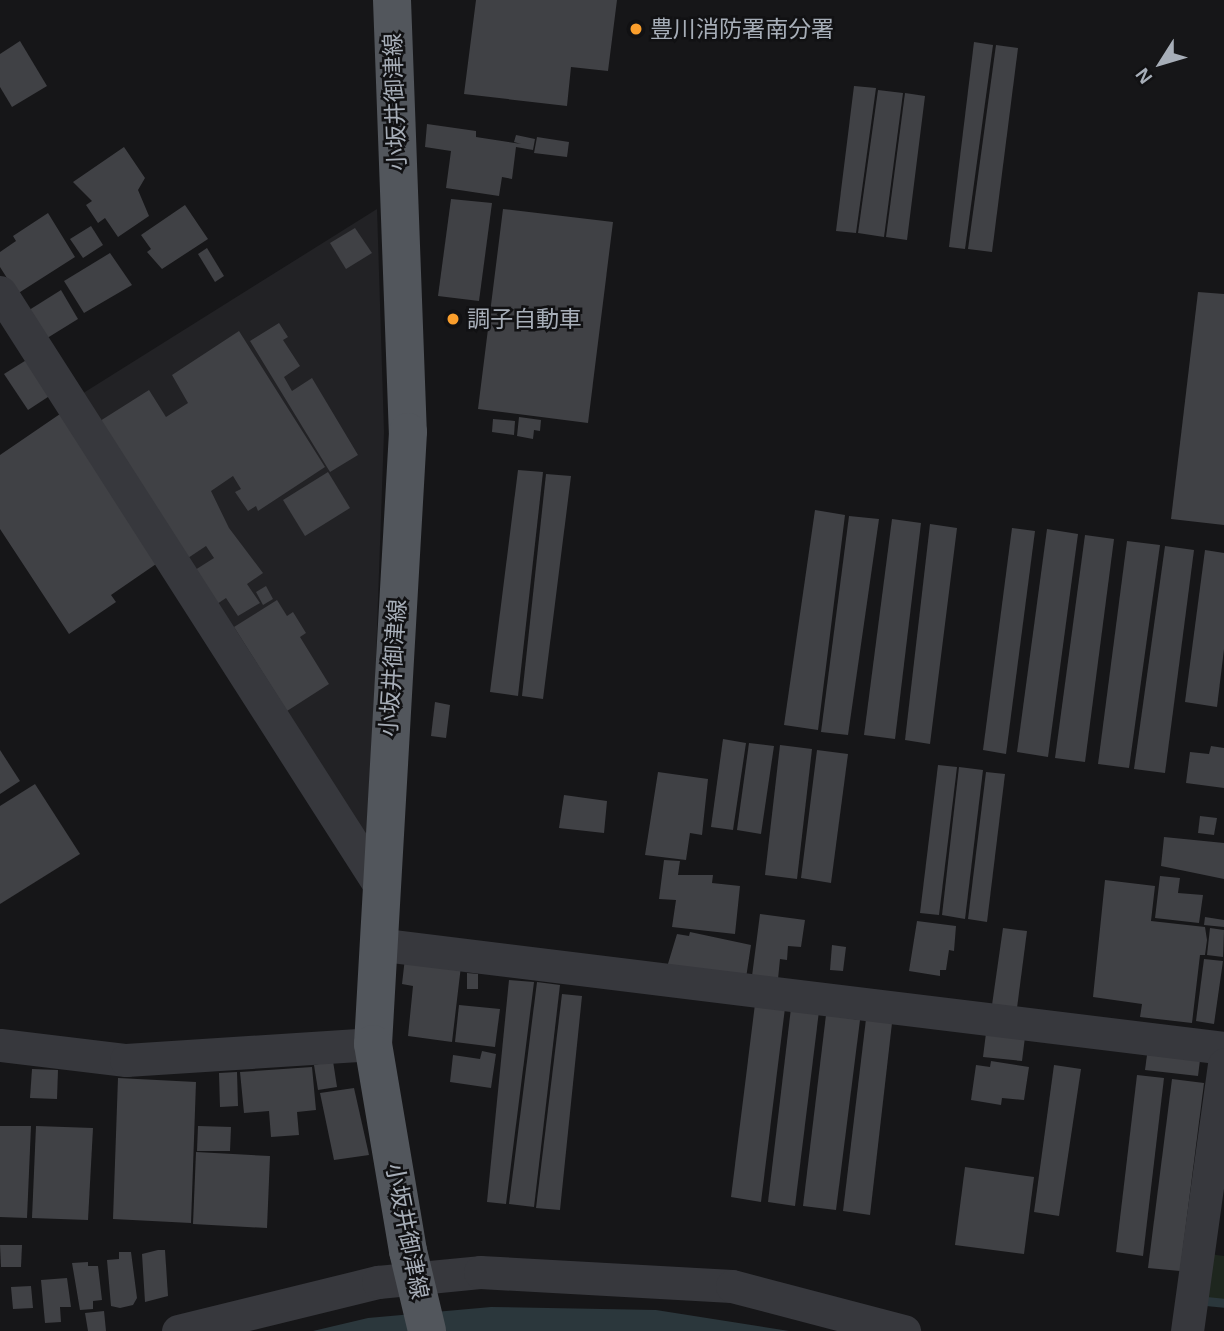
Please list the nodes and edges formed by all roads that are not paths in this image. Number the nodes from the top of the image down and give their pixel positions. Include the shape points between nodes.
1 (392, 0) edge
2 (0, 292) edge
3 (380, 886) junction
4 (376, 944) junction
5 (373, 1044) junction
6 (0, 1045) edge
7 (1224, 1048) edge
8 (1224, 1065) edge
9 (416, 1285) junction
10 (178, 1331) edge
11 (427, 1331) edge
12 (904, 1331) edge
13 (1187, 1331) edge

1 - 3 main road, 小坂井御津線 via 408,432
2 - 3 street
3 - 4 main road, 小坂井御津線
4 - 5 main road, 小坂井御津線
4 - 7 street
5 - 6 street via 126,1060
5 - 9 main road, 小坂井御津線
8 - 13 street
9 - 10 street
9 - 11 main road, 小坂井御津線
9 - 12 street via 480,1272 732,1286

